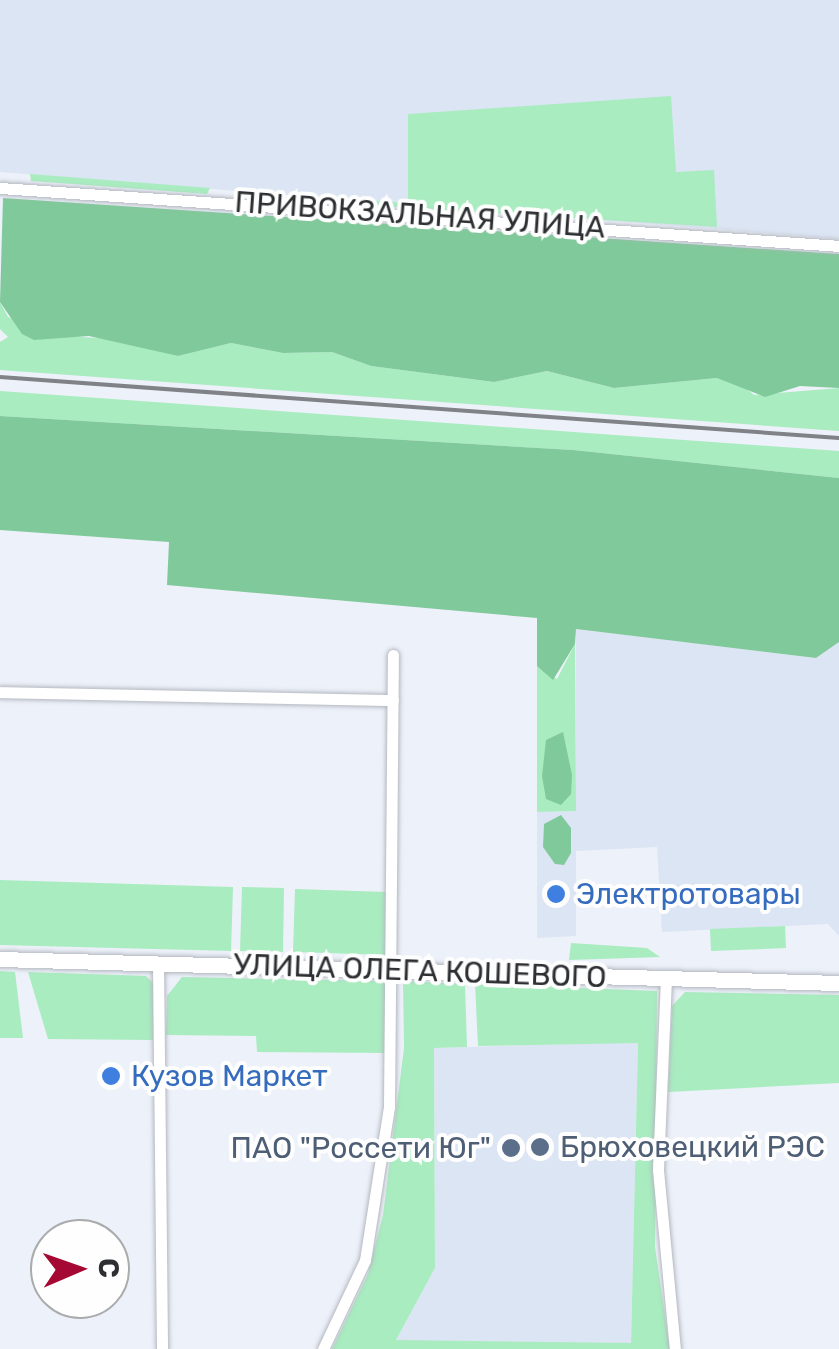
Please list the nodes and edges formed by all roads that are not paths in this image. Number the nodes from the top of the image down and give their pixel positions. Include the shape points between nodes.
1 (0, 188) edge
2 (839, 246) edge
3 (393, 654) dead end
4 (0, 692) edge
5 (393, 700) junction
6 (0, 959) edge
7 (158, 963) junction
8 (395, 969) junction
9 (666, 978) junction
10 (839, 983) edge
11 (162, 1349) edge
12 (323, 1349) edge
13 (675, 1349) edge

1 - 2 street, ПРИВОКЗАЛЬНАЯ УЛИЦА
3 - 5 street
4 - 5 street
5 - 8 street
6 - 7 main road, УЛИЦА ОЛЕГА КОШЕВОГО
7 - 8 main road, УЛИЦА ОЛЕГА КОШЕВОГО
7 - 11 street
8 - 9 main road, УЛИЦА ОЛЕГА КОШЕВОГО
8 - 12 street via 393,1069 376,1204 359,1276
9 - 10 main road, УЛИЦА ОЛЕГА КОШЕВОГО
9 - 13 street via 658,1170

